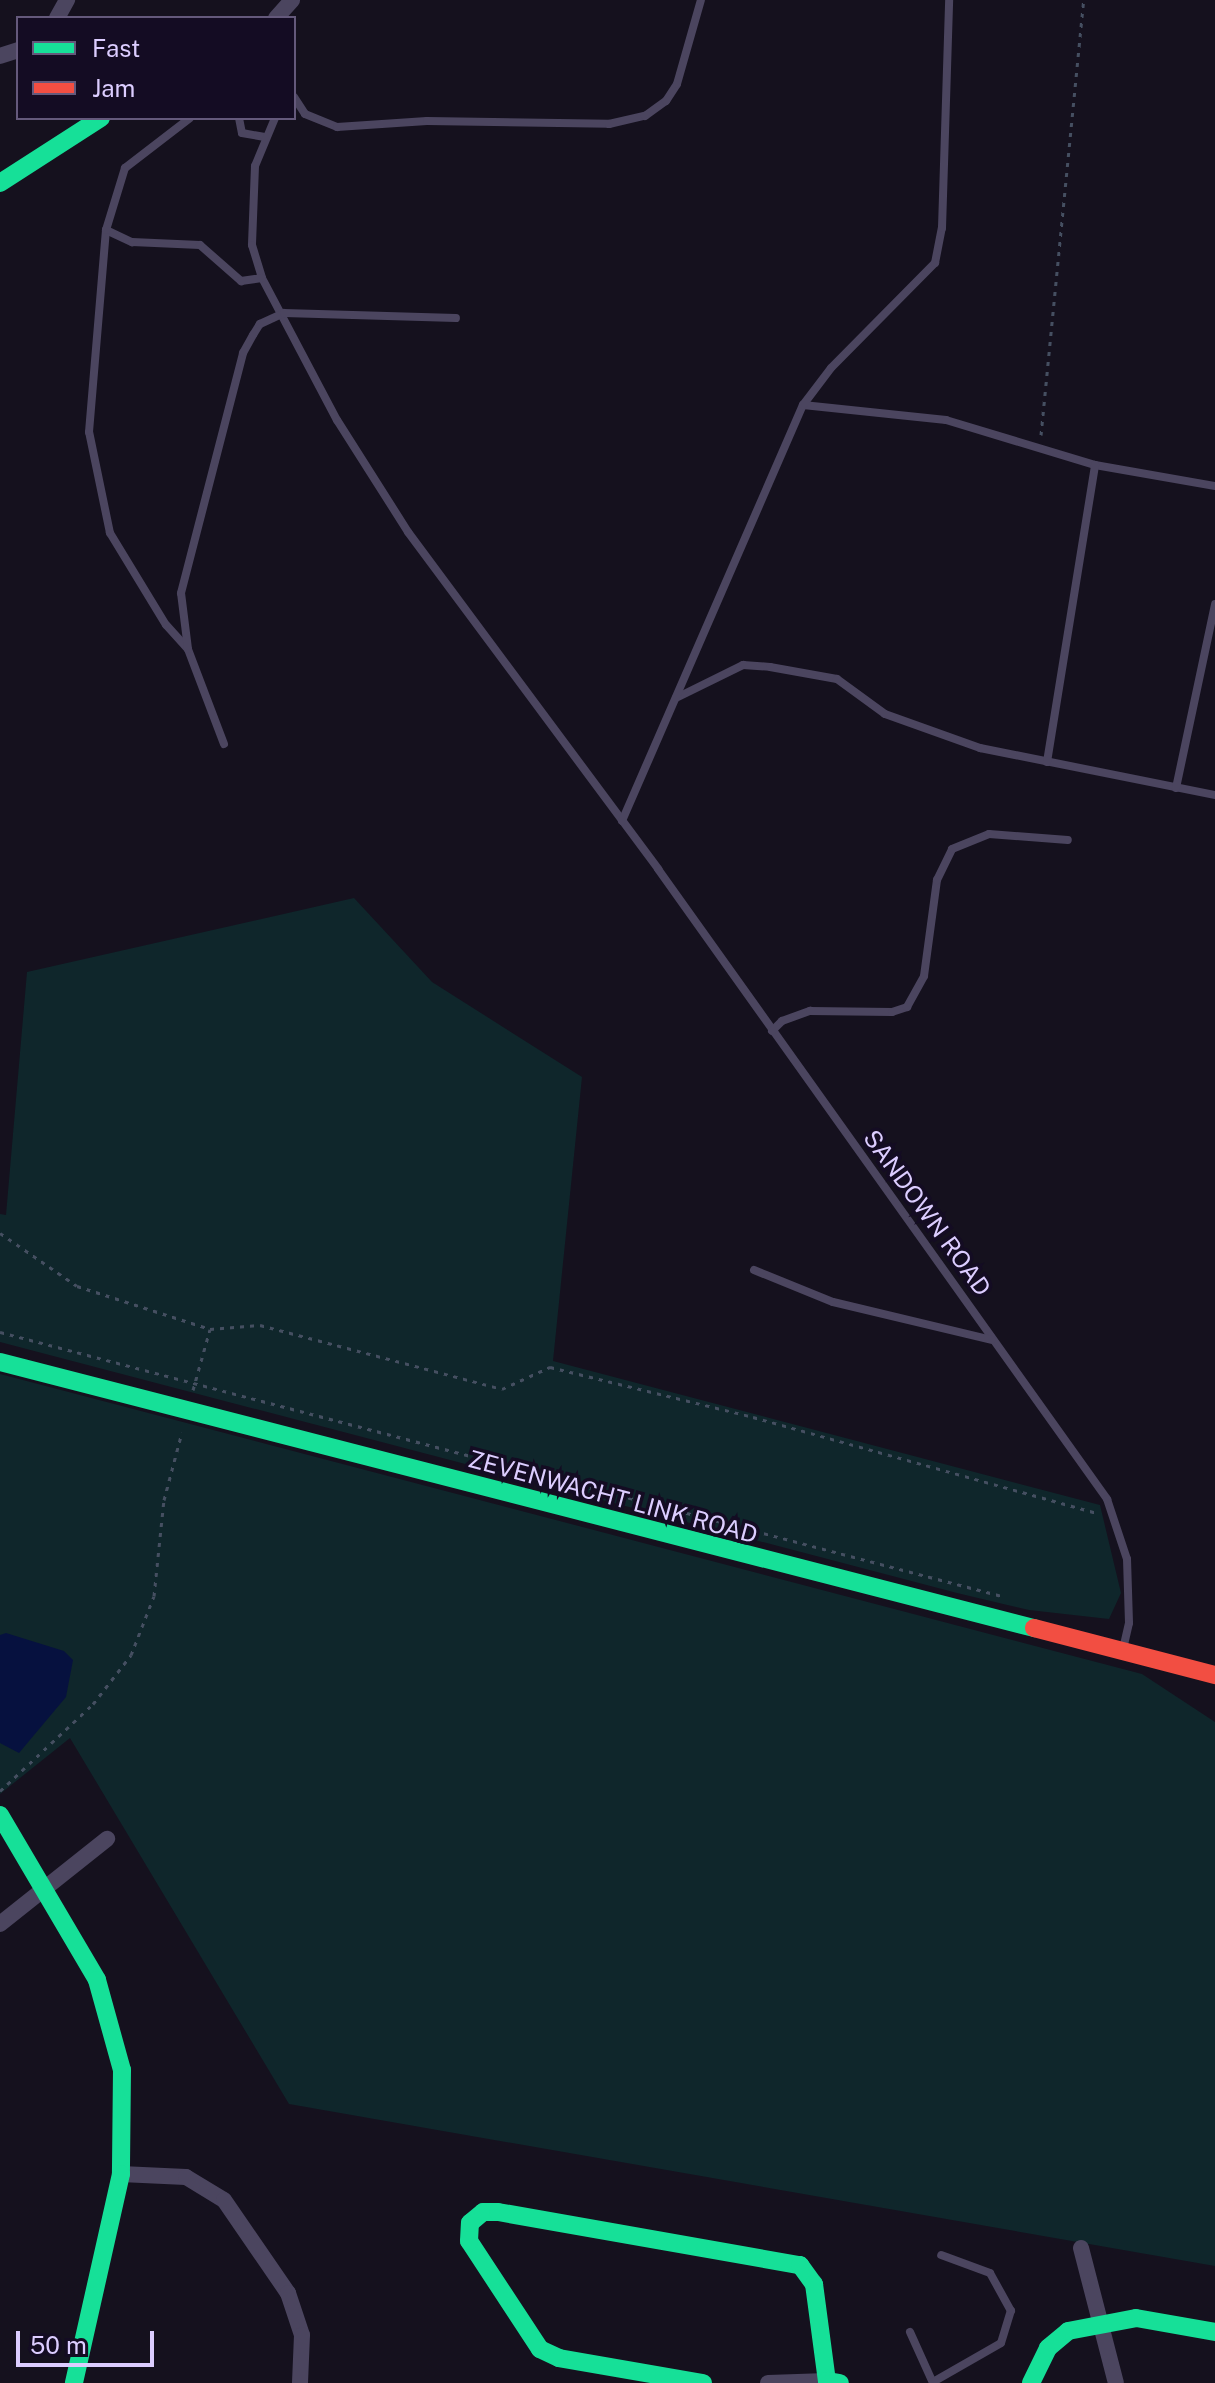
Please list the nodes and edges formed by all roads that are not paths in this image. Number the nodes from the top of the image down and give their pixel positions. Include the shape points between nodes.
1 (701, 0) edge
2 (949, 0) edge
3 (296, 100) edge
4 (98, 120) edge
5 (187, 120) edge
6 (239, 120) edge
7 (274, 120) edge
8 (265, 137) junction
9 (0, 183) edge
10 (106, 230) junction
11 (262, 278) junction
12 (284, 313) junction
13 (456, 318) dead end
14 (803, 405) junction
15 (1095, 465) junction
16 (1215, 486) edge
17 (1215, 604) edge
18 (188, 649) junction
19 (675, 699) junction
20 (224, 744) dead end
21 (1047, 762) junction
22 (1176, 788) junction
23 (1215, 795) edge
24 (622, 821) junction
25 (1068, 840) dead end
26 (772, 1031) junction
27 (754, 1270) dead end
28 (993, 1340) junction
29 (0, 1362) edge
30 (1122, 1654) junction
31 (1215, 1675) edge
32 (0, 1815) edge
33 (107, 1839) dead end
34 (43, 1890) junction
35 (0, 1924) edge
36 (121, 2174) junction
37 (1081, 2248) dead end
38 (941, 2255) dead end
39 (1101, 2325) junction
40 (910, 2332) dead end
41 (1215, 2332) edge
42 (834, 2382) edge
43 (74, 2383) edge
44 (300, 2383) edge
45 (703, 2383) edge
46 (768, 2383) edge
47 (933, 2383) edge
48 (1031, 2383) edge
49 (1116, 2383) edge

1 - 3 lane via 677,84 666,101 645,116 609,124 427,121 337,127 305,114
2 - 14 lane via 942,228 935,263 831,368
4 - 9 street
5 - 10 lane via 125,168
6 - 8 lane via 242,133
7 - 8 lane, SANDOWN ROAD
8 - 11 lane, SANDOWN ROAD via 252,193 252,245
10 - 11 lane via 132,242 200,245 241,281
10 - 18 lane via 92,446 110,533 166,625
11 - 12 lane, SANDOWN ROAD
12 - 13 lane
12 - 18 lane via 260,324 243,353 185,571 180,619
12 - 24 lane, SANDOWN ROAD via 373,483
14 - 15 lane via 946,420
14 - 19 lane
15 - 16 lane
15 - 21 lane
17 - 22 lane
18 - 20 lane
19 - 21 lane via 743,665 770,667 837,679 885,714 909,724 980,748
19 - 24 lane
21 - 22 lane
22 - 23 lane
24 - 26 lane, SANDOWN ROAD
25 - 26 lane via 989,834 952,849 937,880 924,976 907,1007 892,1012 810,1011 782,1021
26 - 28 lane, SANDOWN ROAD
27 - 28 lane via 833,1302
28 - 30 lane, SANDOWN ROAD via 1046,1410 1113,1515 1130,1589
29 - 30 street, ZEVENWACHT LINK ROAD
30 - 31 street, ZEVENWACHT LINK ROAD
32 - 34 street
33 - 34 street
34 - 35 street
34 - 36 street via 97,1980 116,2039 124,2096
36 - 43 street
36 - 44 street via 186,2177 224,2200 288,2293 302,2335
37 - 39 street
38 - 47 lane via 990,2273 1011,2311 1001,2343
39 - 41 street via 1136,2318
39 - 48 street via 1056,2338
39 - 49 street
40 - 47 lane
42 - 45 street via 814,2284 800,2265 498,2212 483,2212 470,2223 469,2241 540,2349 559,2358
42 - 46 street

